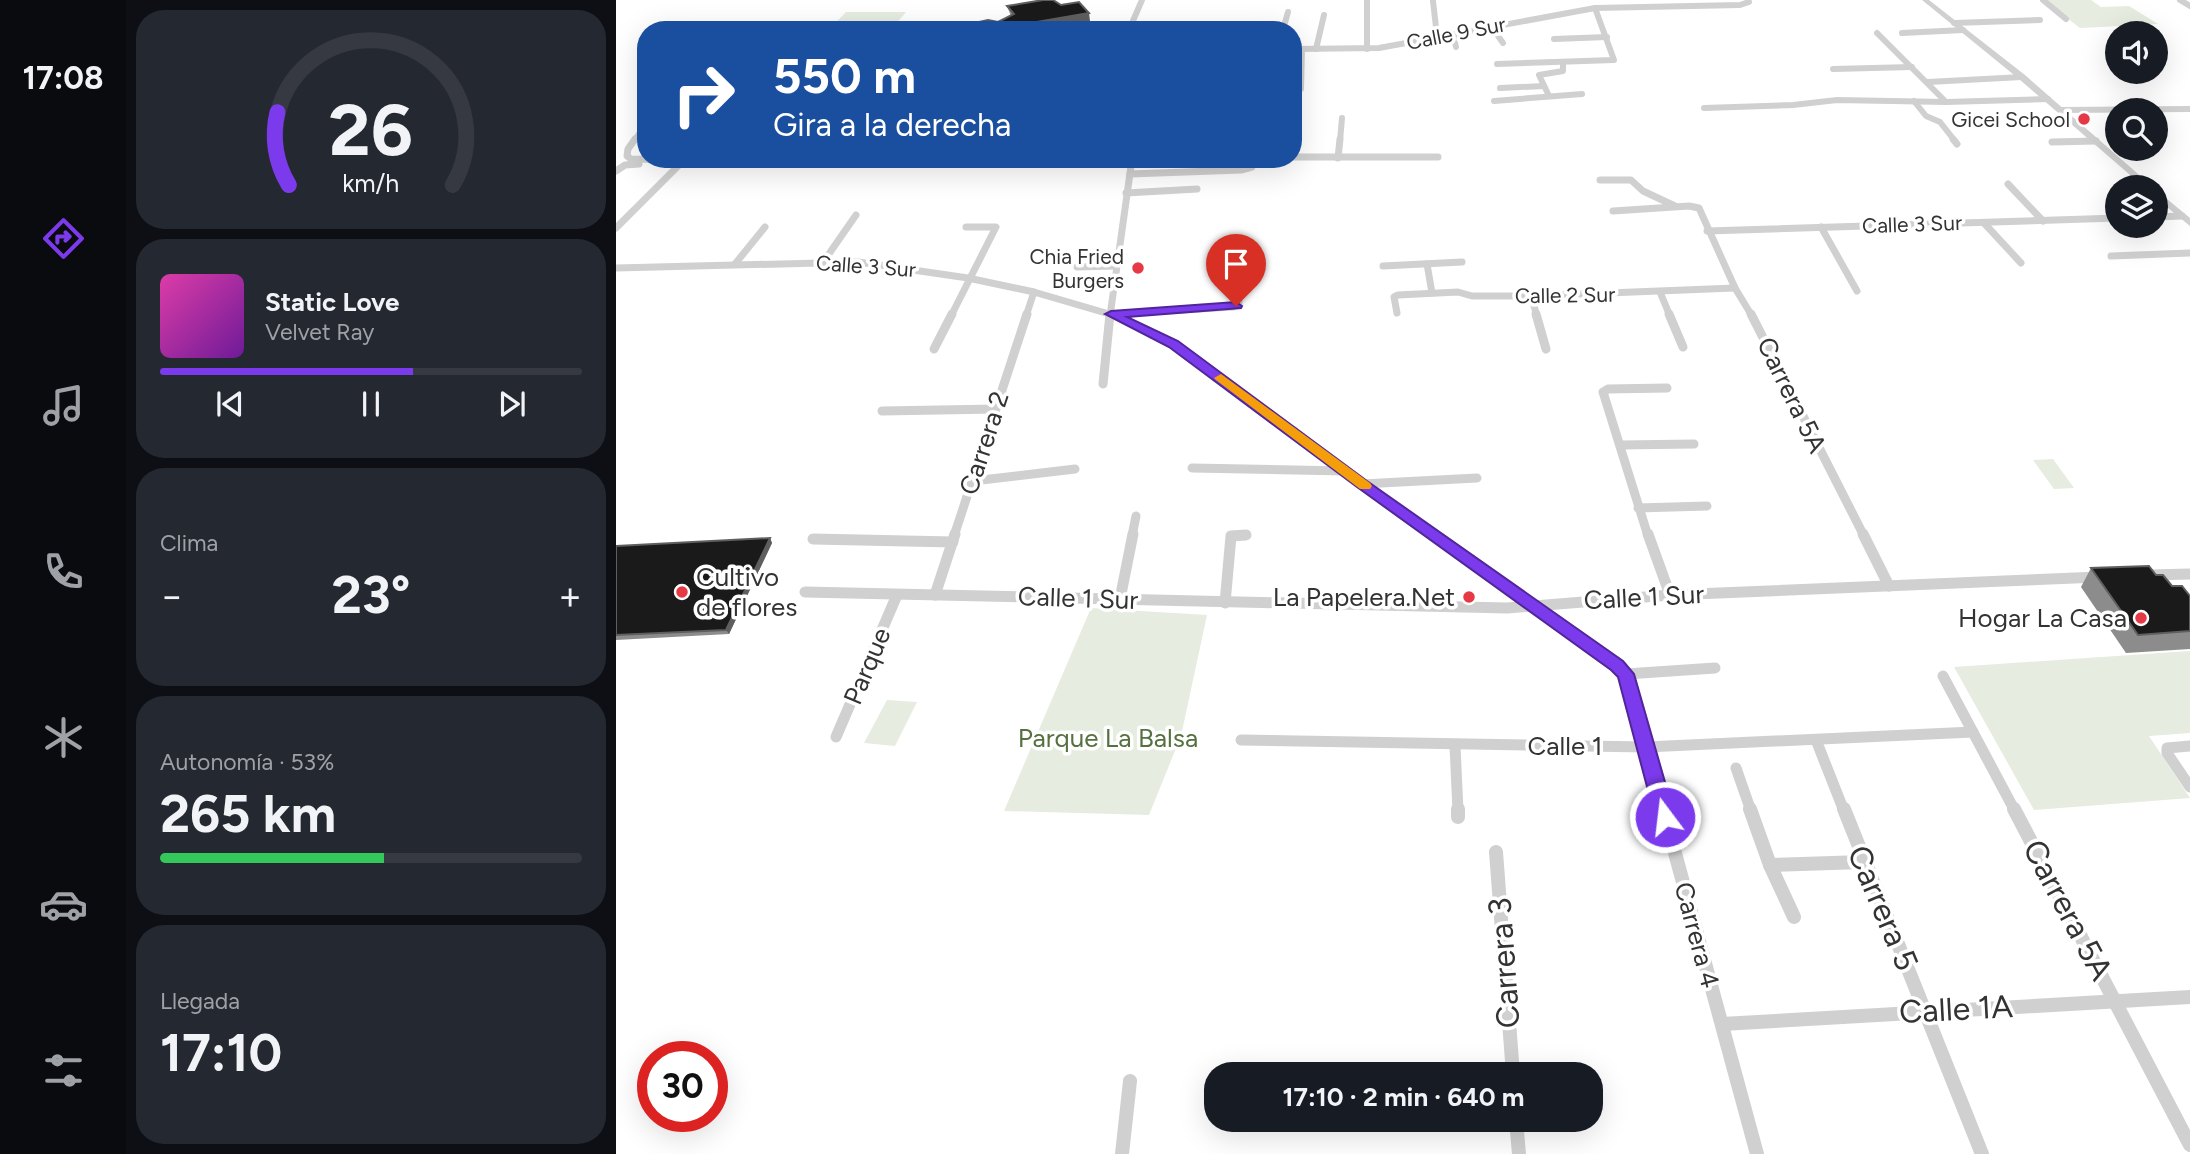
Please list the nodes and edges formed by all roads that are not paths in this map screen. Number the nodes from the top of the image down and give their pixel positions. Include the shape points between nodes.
1 (1142, 0) edge
2 (1925, 0) edge
3 (2043, 0) edge
4 (2180, 0) edge
5 (1367, 1) edge
6 (1433, 1) edge
7 (1746, 2) edge
8 (2190, 6) edge
9 (1541, 7) dead end
10 (1595, 8) junction
11 (1288, 12) dead end
12 (1324, 15) dead end
13 (1544, 16) junction
14 (2040, 19) dead end
15 (2066, 19) dead end
16 (1133, 21) edge
17 (1286, 21) edge
18 (1954, 23) junction
19 (1491, 26) junction
20 (1963, 30) junction
21 (1877, 33) dead end
22 (1902, 33) dead end
23 (1453, 34) junction
24 (1437, 36) junction
25 (1607, 37) junction
26 (1554, 39) dead end
27 (1503, 43) dead end
28 (1456, 47) dead end
29 (1317, 49) junction
30 (1367, 49) junction
31 (1302, 50) edge
32 (1563, 62) junction
33 (1497, 64) dead end
34 (1912, 67) junction
35 (1833, 69) dead end
36 (2022, 77) junction
37 (1928, 82) junction
38 (1544, 86) junction
39 (1500, 88) dead end
40 (1582, 94) dead end
41 (1549, 96) junction
42 (2048, 99) junction
43 (1494, 101) dead end
44 (1914, 102) junction
45 (1947, 102) junction
46 (1704, 108) dead end
47 (2190, 109) edge
48 (2060, 110) junction
49 (1342, 118) dead end
50 (637, 136) edge
51 (2096, 141) junction
52 (2052, 142) dead end
53 (1957, 144) dead end
54 (1302, 157) edge
55 (1438, 157) dead end
56 (1338, 158) junction
57 (637, 159) edge
58 (637, 164) edge
59 (676, 168) edge
60 (1131, 168) edge
61 (1248, 168) edge
62 (617, 172) edge
63 (1130, 174) junction
64 (2135, 175) edge
65 (1600, 180) dead end
66 (2008, 184) dead end
67 (1197, 189) dead end
68 (1126, 193) junction
69 (2168, 204) edge
70 (1677, 207) junction
71 (1614, 211) dead end
72 (856, 215) dead end
73 (2182, 216) junction
74 (2168, 217) edge
75 (2105, 219) edge
76 (2043, 221) junction
77 (1984, 223) junction
78 (2190, 223) edge
79 (765, 227) dead end
80 (966, 227) dead end
81 (1821, 227) junction
82 (616, 228) edge
83 (1707, 231) junction
84 (2190, 253) edge
85 (2111, 256) dead end
86 (824, 261) junction
87 (1462, 262) dead end
88 (2021, 263) dead end
89 (735, 264) junction
90 (1427, 264) junction
91 (1115, 266) junction
92 (1239, 266) dead end
93 (1382, 266) dead end
94 (1077, 267) dead end
95 (616, 268) edge
96 (968, 278) junction
97 (1735, 288) junction
98 (1857, 291) dead end
99 (1034, 292) junction
100 (1660, 292) junction
101 (1432, 293) junction
102 (1531, 296) junction
103 (1397, 313) dead end
104 (1111, 314) junction
105 (1683, 347) dead end
106 (934, 349) dead end
107 (1545, 349) dead end
108 (1103, 384) dead end
109 (1667, 388) dead end
110 (996, 408) junction
111 (882, 411) dead end
112 (1694, 444) dead end
113 (1621, 445) junction
114 (1192, 468) dead end
115 (1075, 469) dead end
116 (1345, 471) junction
117 (1477, 478) dead end
118 (972, 481) junction
119 (1362, 484) junction
120 (1707, 506) dead end
121 (1638, 508) junction
122 (1136, 516) dead end
123 (1246, 536) dead end
124 (813, 539) dead end
125 (953, 542) junction
126 (2189, 575) edge
127 (2134, 576) edge
128 (2107, 577) edge
129 (1889, 586) junction
130 (805, 592) dead end
131 (1670, 594) junction
132 (897, 595) junction
133 (934, 595) junction
134 (1120, 599) junction
135 (1225, 603) junction
136 (1530, 604) junction
137 (1715, 668) dead end
138 (1626, 674) junction
139 (1942, 676) dead end
140 (1973, 732) junction
141 (836, 737) dead end
142 (1241, 740) dead end
143 (1816, 740) junction
144 (1455, 746) junction
145 (2190, 746) edge
146 (1646, 747) junction
147 (1736, 768) dead end
148 (2190, 787) edge
149 (1458, 817) dead end
150 (1496, 852) dead end
151 (1863, 862) junction
152 (1770, 865) junction
153 (1794, 917) dead end
154 (2190, 996) edge
155 (2117, 1002) junction
156 (1927, 1010) junction
157 (1721, 1024) junction
158 (1512, 1062) edge
159 (1130, 1081) dead end
160 (1517, 1132) edge
161 (2190, 1145) edge
162 (1122, 1154) edge
163 (1519, 1154) edge
164 (1757, 1154) edge
165 (1982, 1154) edge

1 - 16 street
2 - 18 street
3 - 15 street
4 - 8 street
5 - 30 street
6 - 24 street
7 - 10 street, Calle 9 Sur
9 - 13 street
10 - 13 street, Calle 9 Sur
10 - 25 street
11 - 17 street
12 - 29 street
13 - 19 street, Calle 9 Sur
14 - 18 street
18 - 20 street
19 - 23 street, Calle 9 Sur
19 - 27 street
20 - 22 street
20 - 36 street
21 - 34 street
23 - 24 street, Calle 9 Sur
23 - 28 street
24 - 30 street, Calle 9 Sur
25 - 26 street
25 - 32 street via 1614,60
29 - 30 street, Calle 9 Sur
29 - 31 street, Calle 9 Sur
32 - 33 street
32 - 38 street via 1563,71 1540,74
34 - 35 street
34 - 37 street
36 - 37 street
36 - 42 street
37 - 45 street
38 - 39 street
38 - 41 street
40 - 41 street
41 - 43 street
42 - 45 street
42 - 48 street
44 - 45 street
44 - 46 street via 1837,100
44 - 53 street via 1926,116 1940,122
47 - 48 street
48 - 51 street
49 - 56 street
50 - 57 street via 627,156
51 - 52 street
51 - 64 street
54 - 56 street
55 - 56 street
58 - 62 street
59 - 82 street
60 - 63 street
61 - 63 street
63 - 68 street
65 - 70 street via 1631,180
66 - 76 street
67 - 68 street
68 - 91 street
69 - 73 street
70 - 71 street
70 - 83 street, Carrera 5A via 1699,208
72 - 86 street
73 - 74 street
73 - 78 street
75 - 76 street, Calle 3 Sur
76 - 77 street, Calle 3 Sur
77 - 81 street, Calle 3 Sur
77 - 88 street
79 - 89 street
80 - 96 street via 996,227
81 - 83 street, Calle 3 Sur
81 - 98 street
83 - 97 street, Carrera 5A
84 - 85 street
86 - 89 street, Calle 3 Sur
86 - 96 street, Calle 3 Sur
87 - 90 street
89 - 95 street, Calle 3 Sur
90 - 93 street
90 - 101 street
91 - 94 street
91 - 104 street
92 - 104 street via 1239,303 1233,307
96 - 99 street, Calle 3 Sur
96 - 106 street
97 - 100 street, Calle 2 Sur
97 - 129 street, Carrera 5A via 1789,380
99 - 104 street, Calle 3 Sur
99 - 110 street, Carrera 2
100 - 102 street, Calle 2 Sur
100 - 105 street
101 - 102 street, Calle 2 Sur
101 - 103 street, Calle 2 Sur via 1395,296
102 - 107 street
104 - 108 street
104 - 116 street via 1174,344
109 - 113 street via 1604,390
110 - 111 street
110 - 118 street, Carrera 2
112 - 113 street
113 - 121 street
114 - 116 street
115 - 118 street
116 - 119 street
117 - 119 street
118 - 125 street, Carrera 2
119 - 136 street
120 - 121 street
121 - 131 street
122 - 134 street
123 - 135 street via 1231,536
124 - 125 street
125 - 133 street, Carrera 2
126 - 127 street
128 - 129 street, Calle 1 Sur
129 - 131 street, Calle 1 Sur
130 - 132 street, Calle 1 Sur
131 - 136 street, Calle 1 Sur
132 - 133 street, Calle 1 Sur
132 - 141 street, Parque
133 - 134 street, Calle 1 Sur
134 - 135 street, Calle 1 Sur
135 - 136 street, Calle 1 Sur via 1507,608
136 - 138 street
137 - 138 street
138 - 146 street, Carrera 4
139 - 140 street, Carrera 5A
140 - 143 street, Calle 1
140 - 155 street, Carrera 5A
142 - 144 street, Calle 1
143 - 146 street, Calle 1
143 - 151 street, Carrera 5
144 - 146 street, Calle 1
144 - 149 street
145 - 148 street via 2167,748
146 - 157 street, Carrera 4
147 - 152 street
150 - 158 street, Carrera 3
151 - 152 street
151 - 156 street, Carrera 5
152 - 153 street
154 - 155 street, Calle 1A
155 - 156 street, Calle 1A
155 - 161 street, Carrera 5A
156 - 157 street, Calle 1A
156 - 165 street, Carrera 5
157 - 164 street, Carrera 4
159 - 162 street
160 - 163 street

